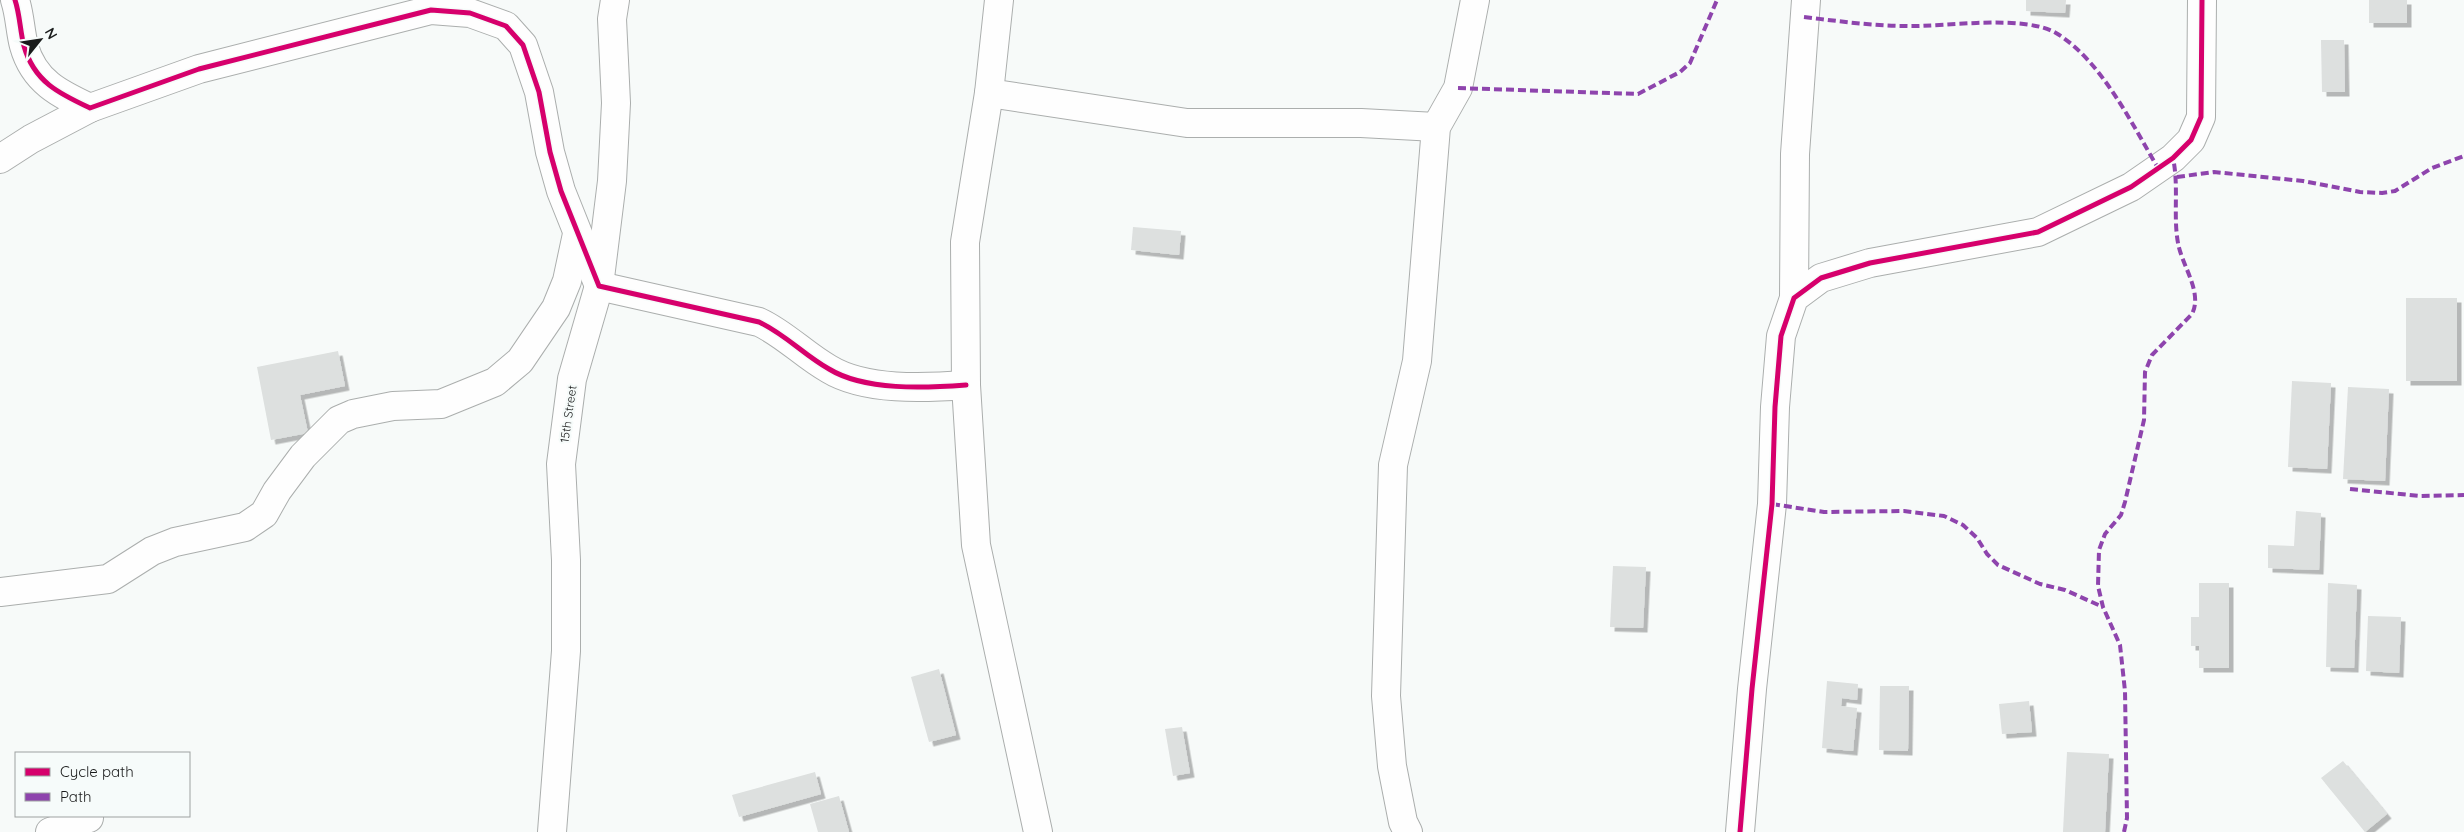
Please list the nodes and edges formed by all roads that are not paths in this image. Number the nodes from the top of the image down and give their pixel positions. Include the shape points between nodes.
1 (15, 0) edge
2 (615, 0) edge
3 (999, 0) edge
4 (1474, 0) edge
5 (1806, 0) edge
6 (2202, 0) edge
7 (989, 93) junction
8 (90, 108) junction
9 (1436, 127) junction
10 (0, 159) edge
11 (577, 234) junction
12 (599, 286) junction
13 (1794, 298) junction
14 (966, 385) junction
15 (0, 592) edge
16 (89, 818) dead end
17 (50, 832) edge
18 (552, 832) edge
19 (1038, 832) edge
20 (1408, 832) edge
21 (1740, 832) edge

1 - 8 street via 25,48 37,73 54,91
2 - 12 street, 15th Street via 612,19 616,103
3 - 7 street
4 - 9 street via 1458,88
5 - 13 street via 1795,154
6 - 13 street via 2201,117 2191,140 2173,158 2131,187 2038,232 1870,263 1821,278
7 - 9 street via 1187,123 1361,123
7 - 14 street via 965,242
8 - 10 street
8 - 11 street via 199,69 375,23 431,10 470,13 506,26 523,46 539,92 550,152
9 - 20 street via 1417,361 1393,465 1386,696 1392,766 1403,822
11 - 12 street
11 - 15 street via 567,281 556,308 520,361 495,382 441,404 393,406 339,420 303,456 264,514 245,526 175,542 152,551 108,579
12 - 14 street via 759,322 779,331 831,371 857,380 914,389
12 - 18 street, 15th Street via 572,379 561,464 566,650
13 - 21 street via 1781,336 1772,504
14 - 19 street via 976,546
16 - 17 street

